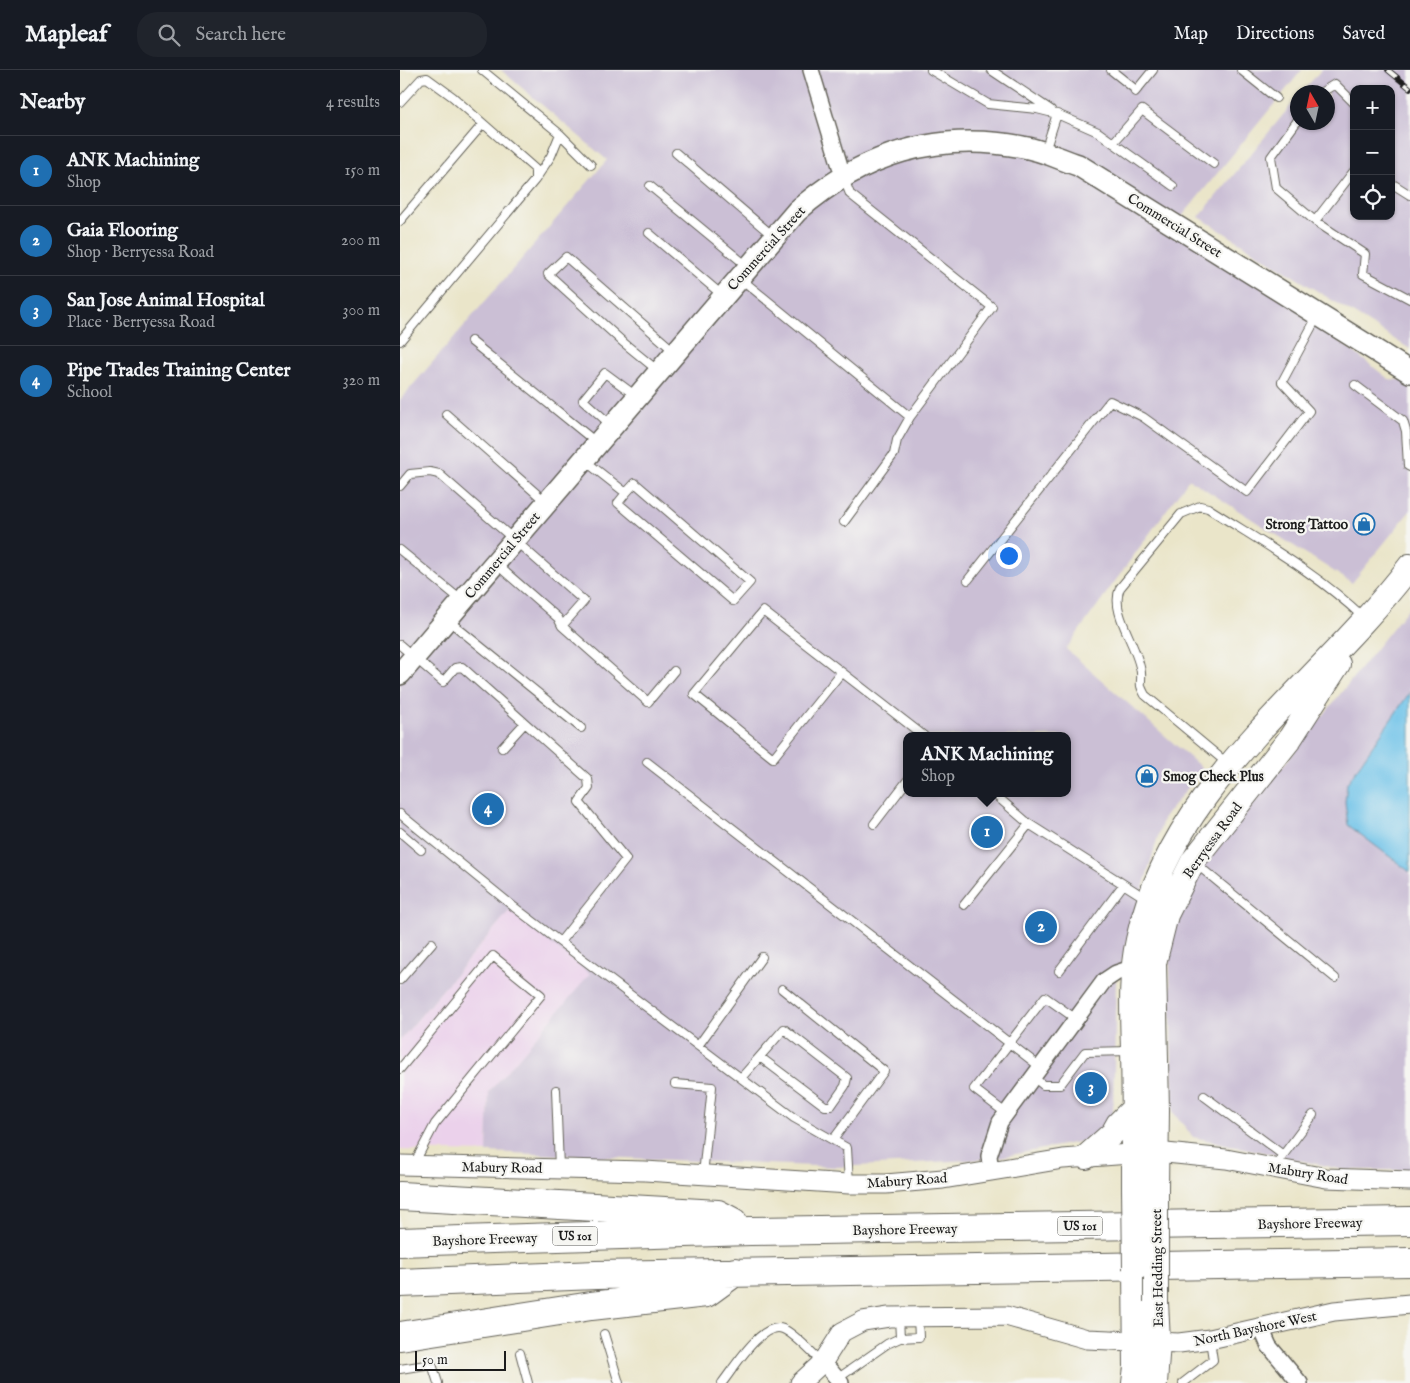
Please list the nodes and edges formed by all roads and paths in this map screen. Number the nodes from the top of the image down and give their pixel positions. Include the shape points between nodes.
1 (482, 70) edge
2 (811, 70) edge
3 (930, 70) edge
4 (991, 70) edge
5 (1110, 70) edge
6 (1153, 70) edge
7 (1242, 70) edge
8 (1333, 85) edge
9 (1276, 98) dead end
10 (1350, 99) edge
11 (400, 102) edge
12 (1057, 114) junction
13 (482, 125) junction
14 (1291, 130) edge
15 (560, 134) junction
16 (1113, 143) junction
17 (1044, 152) junction
18 (676, 153) dead end
19 (1214, 164) dead end
20 (591, 165) dead end
21 (1351, 175) edge
22 (843, 176) junction
23 (535, 180) junction
24 (650, 186) dead end
25 (1173, 186) dead end
26 (1395, 186) edge
27 (1410, 195) edge
28 (400, 221) edge
29 (1315, 221) junction
30 (649, 233) dead end
31 (774, 237) junction
32 (744, 272) junction
33 (723, 296) junction
34 (1410, 299) edge
35 (1318, 315) junction
36 (471, 340) dead end
37 (400, 341) edge
38 (675, 352) junction
39 (659, 371) junction
40 (1410, 372) edge
41 (1355, 385) dead end
42 (637, 397) junction
43 (446, 414) dead end
44 (910, 417) junction
45 (612, 426) junction
46 (597, 443) junction
47 (582, 459) junction
48 (1410, 467) edge
49 (400, 486) edge
50 (626, 493) junction
51 (546, 502) junction
52 (844, 522) dead end
53 (515, 540) junction
54 (400, 550) edge
55 (495, 563) junction
56 (1410, 566) edge
57 (968, 580) dead end
58 (462, 602) junction
59 (447, 619) junction
60 (1366, 620) junction
61 (562, 626) junction
62 (408, 651) edge
63 (674, 671) dead end
64 (841, 673) junction
65 (400, 674) edge
66 (524, 724) junction
67 (581, 728) dead end
68 (919, 732) edge
69 (502, 748) dead end
70 (647, 762) dead end
71 (1231, 766) junction
72 (903, 786) edge
73 (998, 797) edge
74 (400, 814) edge
75 (874, 824) dead end
76 (1029, 824) junction
77 (400, 832) edge
78 (421, 850) dead end
79 (1193, 861) junction
80 (1123, 885) junction
81 (1148, 900) junction
82 (964, 905) dead end
83 (560, 942) junction
84 (432, 943) dead end
85 (762, 957) dead end
86 (1134, 967) junction
87 (1059, 971) dead end
88 (1335, 978) dead end
89 (400, 980) edge
90 (782, 989) dead end
91 (1076, 1019) junction
92 (1009, 1043) junction
93 (698, 1046) junction
94 (1133, 1051) junction
95 (760, 1057) junction
96 (400, 1069) edge
97 (1036, 1071) junction
98 (741, 1078) junction
99 (675, 1084) dead end
100 (556, 1090) dead end
101 (1204, 1096) dead end
102 (1134, 1108) junction
103 (1006, 1114) junction
104 (1313, 1114) dead end
105 (833, 1140) junction
106 (1145, 1153) junction
107 (1086, 1157) junction
108 (1278, 1161) junction
109 (407, 1165) edge
110 (559, 1168) junction
111 (991, 1171) junction
112 (703, 1175) junction
113 (1410, 1181) edge
114 (849, 1184) junction
115 (400, 1196) edge
116 (1410, 1221) edge
117 (750, 1231) junction
118 (400, 1242) edge
119 (1410, 1262) edge
120 (735, 1272) junction
121 (400, 1283) edge
122 (1410, 1304) edge
123 (899, 1317) junction
124 (918, 1317) junction
125 (1260, 1328) junction
126 (604, 1334) dead end
127 (400, 1336) edge
128 (900, 1338) junction
129 (1210, 1339) junction
130 (1147, 1342) junction
131 (520, 1353) dead end
132 (823, 1362) junction
133 (400, 1369) edge
134 (839, 1381) edge
135 (438, 1383) edge
136 (528, 1383) edge
137 (618, 1383) edge
138 (722, 1383) edge
139 (800, 1383) edge
140 (1134, 1383) edge
141 (1154, 1383) edge
142 (1183, 1383) edge
143 (1300, 1383) edge

1 - 15 lane
2 - 22 street
3 - 12 lane via 988,104
4 - 12 lane
5 - 6 lane via 1136,91
7 - 9 lane
8 - 10 lane
11 - 13 lane via 421,79 427,78
12 - 16 lane via 1098,132
12 - 17 lane
13 - 23 lane via 535,169
13 - 28 lane
14 - 29 lane via 1271,157 1276,188
15 - 20 lane
15 - 23 lane via 551,156
16 - 19 lane via 1142,110
16 - 25 lane
17 - 22 main road, Commercial Street via 977,141 938,143 903,150
17 - 35 main road, Commercial Street via 1078,165 1107,182
18 - 31 lane
21 - 29 lane
22 - 31 main road, Commercial Street via 797,211
22 - 44 lane via 850,194 992,308
23 - 37 lane
24 - 32 lane
26 - 27 lane
29 - 34 lane via 1365,254 1363,274
30 - 33 lane
31 - 32 main road, Commercial Street
32 - 33 main road, Commercial Street
32 - 44 lane
33 - 38 main road, Commercial Street
35 - 40 main road, Commercial Street
35 - 57 lane via 1282,382 1309,411 1247,492 1143,417 1110,400
36 - 46 lane
38 - 39 main road, Commercial Street
38 - 39 lane via 566,257 548,274
39 - 42 main road, Commercial Street
41 - 48 lane via 1403,421
42 - 45 main road, Commercial Street
42 - 45 lane via 605,373 583,400
43 - 51 lane
44 - 52 lane via 897,440 894,454
45 - 46 main road, Commercial Street
46 - 47 main road, Commercial Street
47 - 50 lane
47 - 51 main road, Commercial Street
49 - 53 lane via 410,474 439,474
50 - 50 lane via 618,503 733,601 750,582 635,483
51 - 53 main road, Commercial Street
53 - 55 main road, Commercial Street
53 - 61 lane via 584,601
54 - 58 lane
55 - 58 main road, Commercial Street
55 - 61 lane via 558,618
56 - 60 main road, Berryessa Road
58 - 59 main road, Commercial Street
59 - 62 main road, Commercial Street
59 - 67 lane
60 - 71 main road, Berryessa Road via 1250,740
60 - 71 lane via 1338,594 1208,508 1200,506 1181,514 1120,588 1118,604 1142,673 1139,684 1145,694
60 - 79 main road, Berryessa Road via 1289,740
61 - 63 lane via 648,702
62 - 65 main road, Commercial Street
62 - 66 lane via 443,682 455,668 462,667
64 - 64 lane via 773,758 694,694 763,611
64 - 68 lane
66 - 69 lane
66 - 83 lane via 588,779 589,788 579,802 626,859
70 - 92 lane
71 - 81 main road, Berryessa Road via 1176,839
72 - 75 lane
73 - 76 lane
74 - 83 lane
76 - 80 lane
76 - 82 lane
77 - 78 lane
79 - 88 lane
79 - 106 main road, Berryessa Road via 1166,915 1154,963
80 - 81 lane
80 - 87 lane
81 - 86 main road, Berryessa Road via 1137,940
83 - 93 lane
84 - 89 lane
85 - 93 lane
86 - 91 street via 1104,981
86 - 94 main road, Berryessa Road
90 - 105 lane via 884,1071
91 - 92 lane via 1045,997
91 - 97 street
92 - 97 lane
92 - 103 lane via 974,1089
93 - 98 lane
94 - 97 lane via 1084,1052 1060,1084 1043,1085
94 - 102 main road, Berryessa Road
95 - 95 lane via 784,1029 847,1078 845,1086 831,1106 825,1106
95 - 98 lane
96 - 109 lane via 493,956 541,996 435,1124
97 - 103 street
98 - 105 lane via 794,1118
99 - 112 lane via 712,1087
100 - 110 lane
101 - 108 lane
102 - 106 main road, Berryessa Road
102 - 107 main road via 1113,1134
103 - 111 street via 1000,1122 989,1156
104 - 108 lane
105 - 114 lane via 847,1148
106 - 107 street, Mabury Road
106 - 108 street, Mabury Road
106 - 130 main road, East Hedding Street, bridge
107 - 111 street, Mabury Road
108 - 113 street, Mabury Road via 1326,1178
109 - 110 street, Mabury Road
110 - 112 street, Mabury Road
111 - 114 street, Mabury Road via 943,1179
112 - 114 street, Mabury Road
115 - 117 highway via 718,1214
116 - 117 highway, Bayshore Freeway / US 101
117 - 118 highway, Bayshore Freeway / US 101
119 - 120 highway
120 - 121 highway
120 - 127 highway via 706,1293 591,1306
122 - 125 street, North Bayshore West via 1334,1311
123 - 124 street, North Bayshore West
123 - 128 lane
123 - 132 street, North Bayshore West via 862,1321 842,1332
124 - 128 lane via 919,1337
124 - 130 street, North Bayshore West via 1006,1316 1088,1339
125 - 129 street, North Bayshore West
125 - 143 street via 1269,1346
126 - 137 lane
128 - 134 lane via 886,1344
129 - 130 street, North Bayshore West via 1179,1343
129 - 142 lane via 1212,1360
130 - 140 main road, East Hedding Street
130 - 141 main road, East Hedding Street
131 - 136 lane
132 - 134 street
132 - 138 lane via 786,1329 778,1327 762,1333
132 - 139 street
133 - 135 lane via 432,1364

